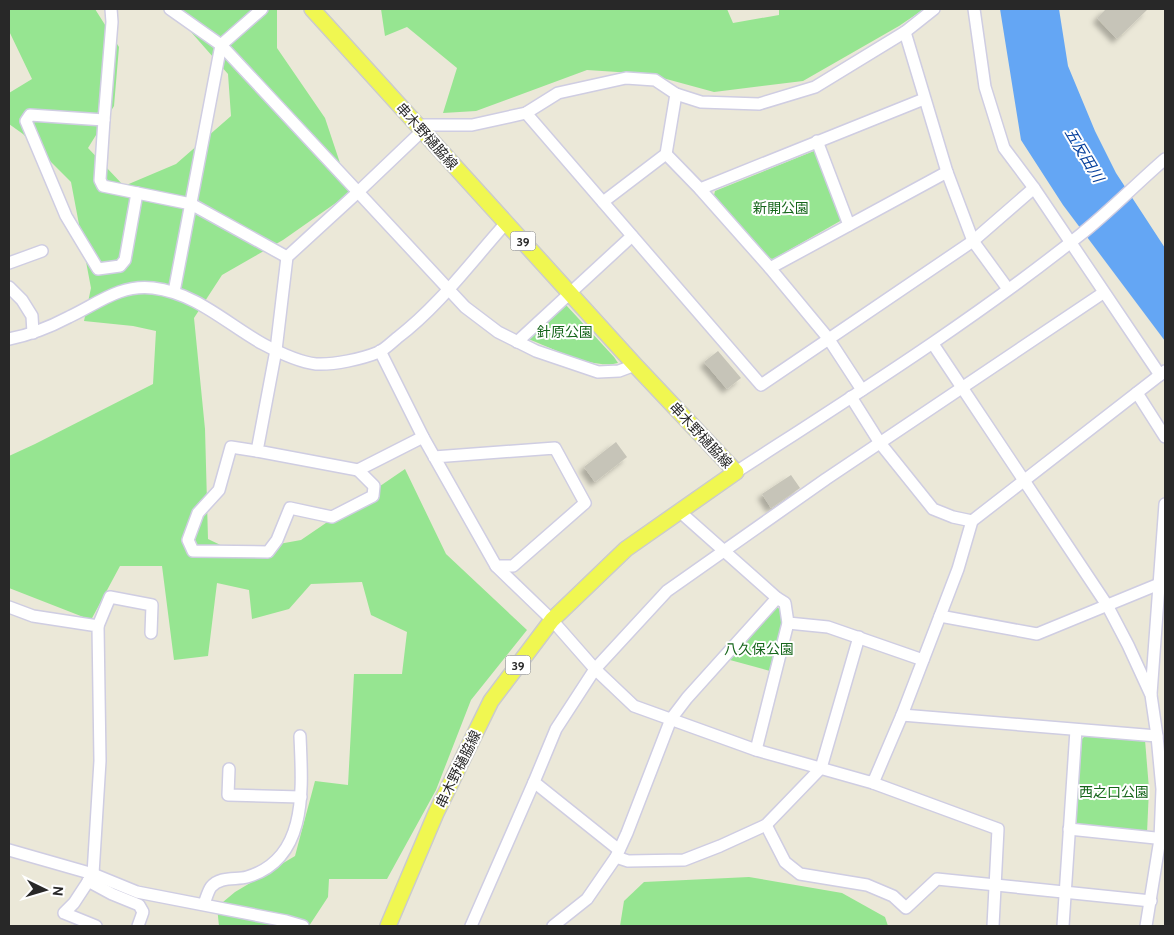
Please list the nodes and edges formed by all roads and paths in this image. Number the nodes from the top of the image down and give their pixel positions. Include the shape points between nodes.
1 (111, 9) edge
2 (170, 9) edge
3 (262, 9) edge
4 (312, 9) edge
5 (934, 9) edge
6 (974, 9) edge
7 (904, 32) junction
8 (222, 45) junction
9 (676, 94) junction
10 (924, 99) junction
11 (526, 113) junction
12 (104, 120) junction
13 (419, 128) junction
14 (817, 141) junction
15 (666, 154) junction
16 (1161, 163) edge
17 (947, 172) junction
18 (1034, 188) junction
19 (700, 189) junction
20 (358, 192) junction
21 (137, 193) junction
22 (603, 202) junction
23 (191, 204) junction
24 (506, 222) junction
25 (849, 225) junction
26 (632, 236) junction
27 (1074, 239) junction
28 (973, 240) junction
29 (42, 251) dead end
30 (287, 257) junction
31 (9, 263) edge
32 (770, 268) junction
33 (9, 287) edge
34 (448, 289) junction
35 (1008, 289) junction
36 (174, 292) junction
37 (1103, 292) junction
38 (570, 293) junction
39 (33, 333) junction
40 (828, 338) junction
41 (9, 339) edge
42 (517, 342) junction
43 (933, 344) junction
44 (276, 350) junction
45 (380, 351) junction
46 (635, 365) junction
47 (1162, 373) edge
48 (962, 388) junction
49 (862, 390) junction
50 (1137, 393) junction
51 (851, 397) junction
52 (423, 437) junction
53 (1165, 437) edge
54 (880, 443) junction
55 (257, 451) junction
56 (434, 457) junction
57 (358, 470) junction
58 (736, 472) junction
59 (1023, 480) junction
60 (1165, 504) edge
61 (679, 511) junction
62 (972, 521) junction
63 (724, 552) junction
64 (496, 566) junction
65 (1159, 584) junction
66 (777, 598) junction
67 (1107, 605) junction
68 (9, 607) edge
69 (940, 616) junction
70 (552, 620) junction
71 (788, 622) junction
72 (98, 626) junction
73 (151, 632) dead end
74 (859, 637) junction
75 (923, 660) junction
76 (595, 669) junction
77 (1151, 695) junction
78 (902, 715) junction
79 (671, 719) junction
80 (1076, 730) junction
81 (300, 736) dead end
82 (1157, 736) junction
83 (756, 750) junction
84 (821, 768) junction
85 (229, 769) dead end
86 (534, 782) junction
87 (873, 784) junction
88 (228, 795) junction
89 (301, 797) junction
90 (228, 807) dead end
91 (766, 825) junction
92 (1069, 828) junction
93 (1163, 839) edge
94 (9, 850) edge
95 (617, 854) junction
96 (91, 877) junction
97 (995, 886) junction
98 (1064, 892) junction
99 (1151, 901) junction
100 (204, 904) junction
101 (474, 925) edge
102 (96, 926) edge
103 (138, 926) edge
104 (303, 926) edge
105 (388, 926) edge
106 (554, 926) edge
107 (993, 926) edge
108 (1062, 926) edge
109 (1146, 926) edge

1 - 12 street
2 - 8 street
3 - 8 street
4 - 13 main road, 串木野樋脇線 / 39
5 - 7 street
6 - 18 street via 985,87 1004,148
7 - 9 street via 815,87 759,104 701,102
7 - 10 street
8 - 20 street
8 - 23 street
9 - 11 street via 655,80 626,78 558,93
9 - 15 street
10 - 14 street
10 - 17 street
11 - 13 street via 472,125
11 - 22 street
12 - 21 street via 100,180 104,186
12 - 21 street via 30,115 26,122 66,216 98,269 120,266 125,260
13 - 20 street
13 - 24 main road, 串木野樋脇線 / 39
14 - 19 street
14 - 25 street
15 - 19 street
15 - 22 street
16 - 27 street
17 - 25 street
17 - 28 street
18 - 27 street
18 - 28 street
19 - 32 street
20 - 30 street
20 - 34 street
21 - 23 street
22 - 26 street
23 - 30 street
23 - 36 street
24 - 34 street
24 - 38 main road, 串木野樋脇線 / 39
25 - 32 street
26 - 38 street
26 - 40 street via 761,384
27 - 35 street
27 - 37 street
28 - 35 street
28 - 40 street
29 - 31 street
30 - 44 street
32 - 40 street
33 - 39 street via 32,316
34 - 42 street via 478,319
34 - 45 street via 414,326
35 - 43 street
36 - 39 street via 129,288 110,294
36 - 44 street via 195,301
37 - 47 street
37 - 48 street
38 - 42 street
38 - 46 main road, 串木野樋脇線 / 39
39 - 41 street
40 - 49 street
42 - 46 street via 598,372 620,371
43 - 48 street
43 - 49 street
44 - 45 street via 316,364 346,361
44 - 55 street
45 - 52 street
46 - 58 main road, 串木野樋脇線 / 39
47 - 50 street
48 - 54 street
48 - 59 street
49 - 51 street
50 - 53 street
50 - 59 street
51 - 54 street
51 - 58 street
52 - 56 street
52 - 57 street
54 - 62 street via 933,509 953,518
54 - 63 street
55 - 57 street
55 - 57 street via 231,447 219,490 198,513 188,540 192,551 268,552 290,508 332,517 374,496 374,486
56 - 64 street
56 - 64 street via 555,448 585,502 513,566
58 - 61 main road, 串木野樋脇線 / 39
59 - 62 street
59 - 67 street
60 - 65 street
61 - 63 street
61 - 70 main road, 串木野樋脇線 / 39 via 626,549
62 - 69 street
63 - 66 street
63 - 76 street via 667,591
64 - 70 street
65 - 67 street
65 - 77 street
66 - 71 street via 785,604
66 - 79 street
67 - 69 street via 1037,634
67 - 77 street
68 - 72 street via 33,616
69 - 75 street
70 - 76 street
70 - 105 main road, 串木野樋脇線 / 39 via 491,701 436,813
71 - 74 street via 828,627
71 - 83 street
72 - 73 street via 110,597 152,606
72 - 96 street via 100,761
74 - 75 street
74 - 84 street
75 - 78 street
76 - 79 street via 634,706
76 - 86 street via 556,729
77 - 82 street
78 - 80 street
78 - 87 street
79 - 83 street
79 - 95 street
80 - 82 street
80 - 92 street
81 - 89 street
82 - 93 street
83 - 84 street
84 - 87 street
84 - 91 street
85 - 88 street
86 - 95 street
86 - 101 street
87 - 97 street via 998,829
88 - 89 street
88 - 90 street
89 - 100 street via 296,826 279,860 246,878 224,879 211,886
91 - 95 street via 684,860 628,861
91 - 97 street via 785,862 800,874 867,885 893,896 906,908 937,879
92 - 93 street
92 - 98 street
93 - 99 street
94 - 96 street
95 - 106 street via 586,899
96 - 100 street via 137,892
96 - 102 street via 64,913
96 - 103 street via 112,894 139,905 143,912
97 - 98 street
97 - 107 street
98 - 99 street
98 - 108 street
99 - 109 street
100 - 104 street

